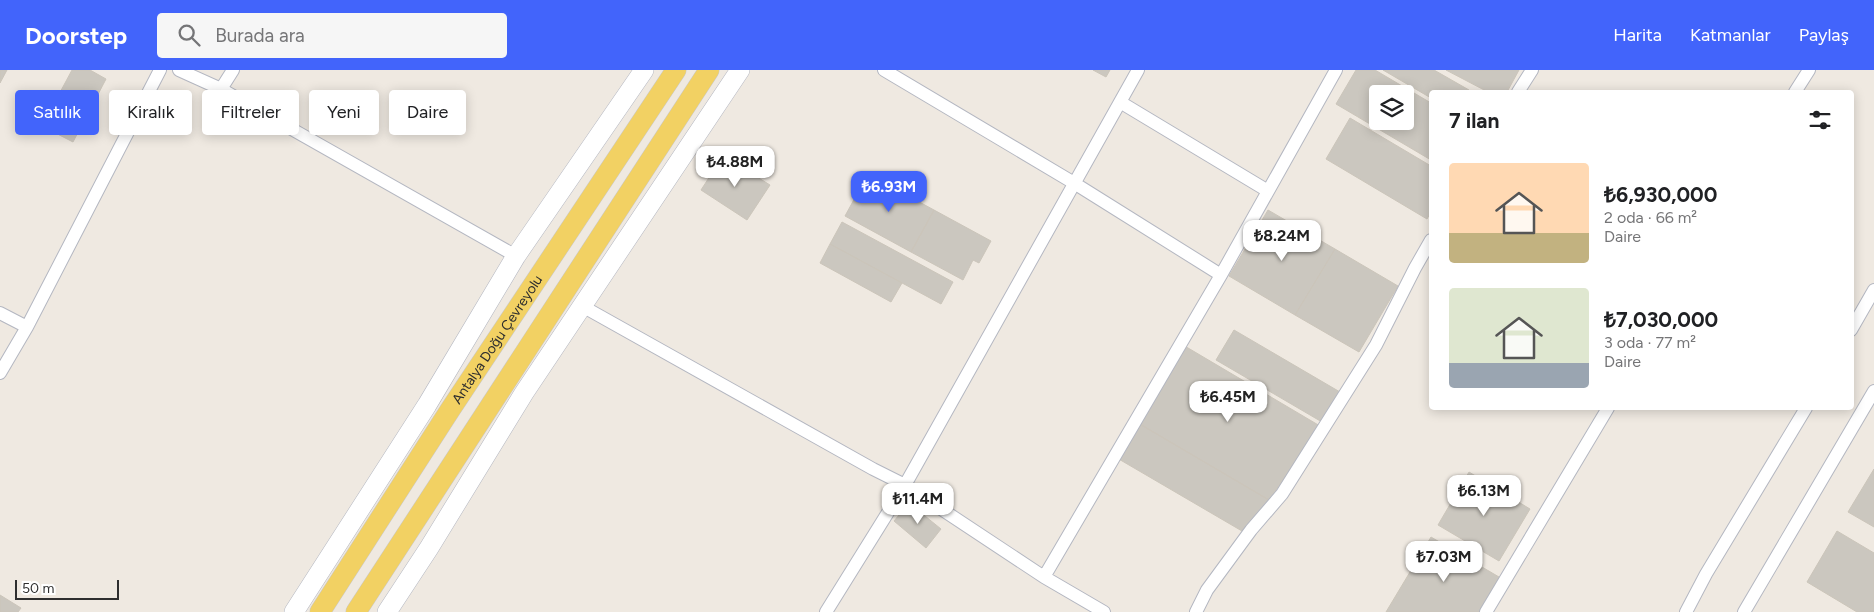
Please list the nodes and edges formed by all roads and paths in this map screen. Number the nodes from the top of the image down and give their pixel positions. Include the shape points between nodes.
1 (160, 70) edge
2 (179, 70) edge
3 (233, 70) edge
4 (644, 70) edge
5 (676, 70) edge
6 (709, 70) edge
7 (740, 70) edge
8 (884, 70) edge
9 (1138, 70) edge
10 (1336, 70) edge
11 (1532, 70) edge
12 (1809, 70) edge
13 (221, 89) junction
14 (1519, 90) edge
15 (1796, 90) edge
16 (1120, 102) junction
17 (1074, 182) junction
18 (1268, 191) junction
19 (1429, 244) edge
20 (516, 256) junction
21 (1221, 275) junction
22 (1874, 290) edge
23 (582, 306) junction
24 (0, 313) edge
25 (1854, 325) edge
26 (27, 327) junction
27 (0, 373) edge
28 (1874, 391) edge
29 (1607, 410) edge
30 (1805, 410) edge
31 (905, 485) junction
32 (1044, 577) junction
33 (294, 612) edge
34 (320, 612) edge
35 (356, 612) edge
36 (387, 612) edge
37 (826, 612) edge
38 (1104, 612) edge
39 (1196, 612) edge
40 (1486, 612) edge
41 (1686, 612) edge
42 (1744, 612) edge

1 - 26 street
2 - 13 street
3 - 13 street
4 - 20 street
5 - 34 main road, Antalya Doğu Çevreyolu
6 - 35 main road
7 - 23 street
8 - 17 street
9 - 16 street
10 - 18 street
11 - 14 street
12 - 15 street
13 - 20 street
16 - 17 street
16 - 18 street
17 - 21 street
17 - 31 street
18 - 21 street
19 - 39 street via 1376,345 1282,494 1207,590
20 - 33 street via 427,404
21 - 32 street
22 - 25 street
23 - 31 street
23 - 36 street
24 - 26 street
26 - 27 street
28 - 42 street
29 - 40 street
30 - 41 street
31 - 32 street
31 - 37 street
32 - 38 street

